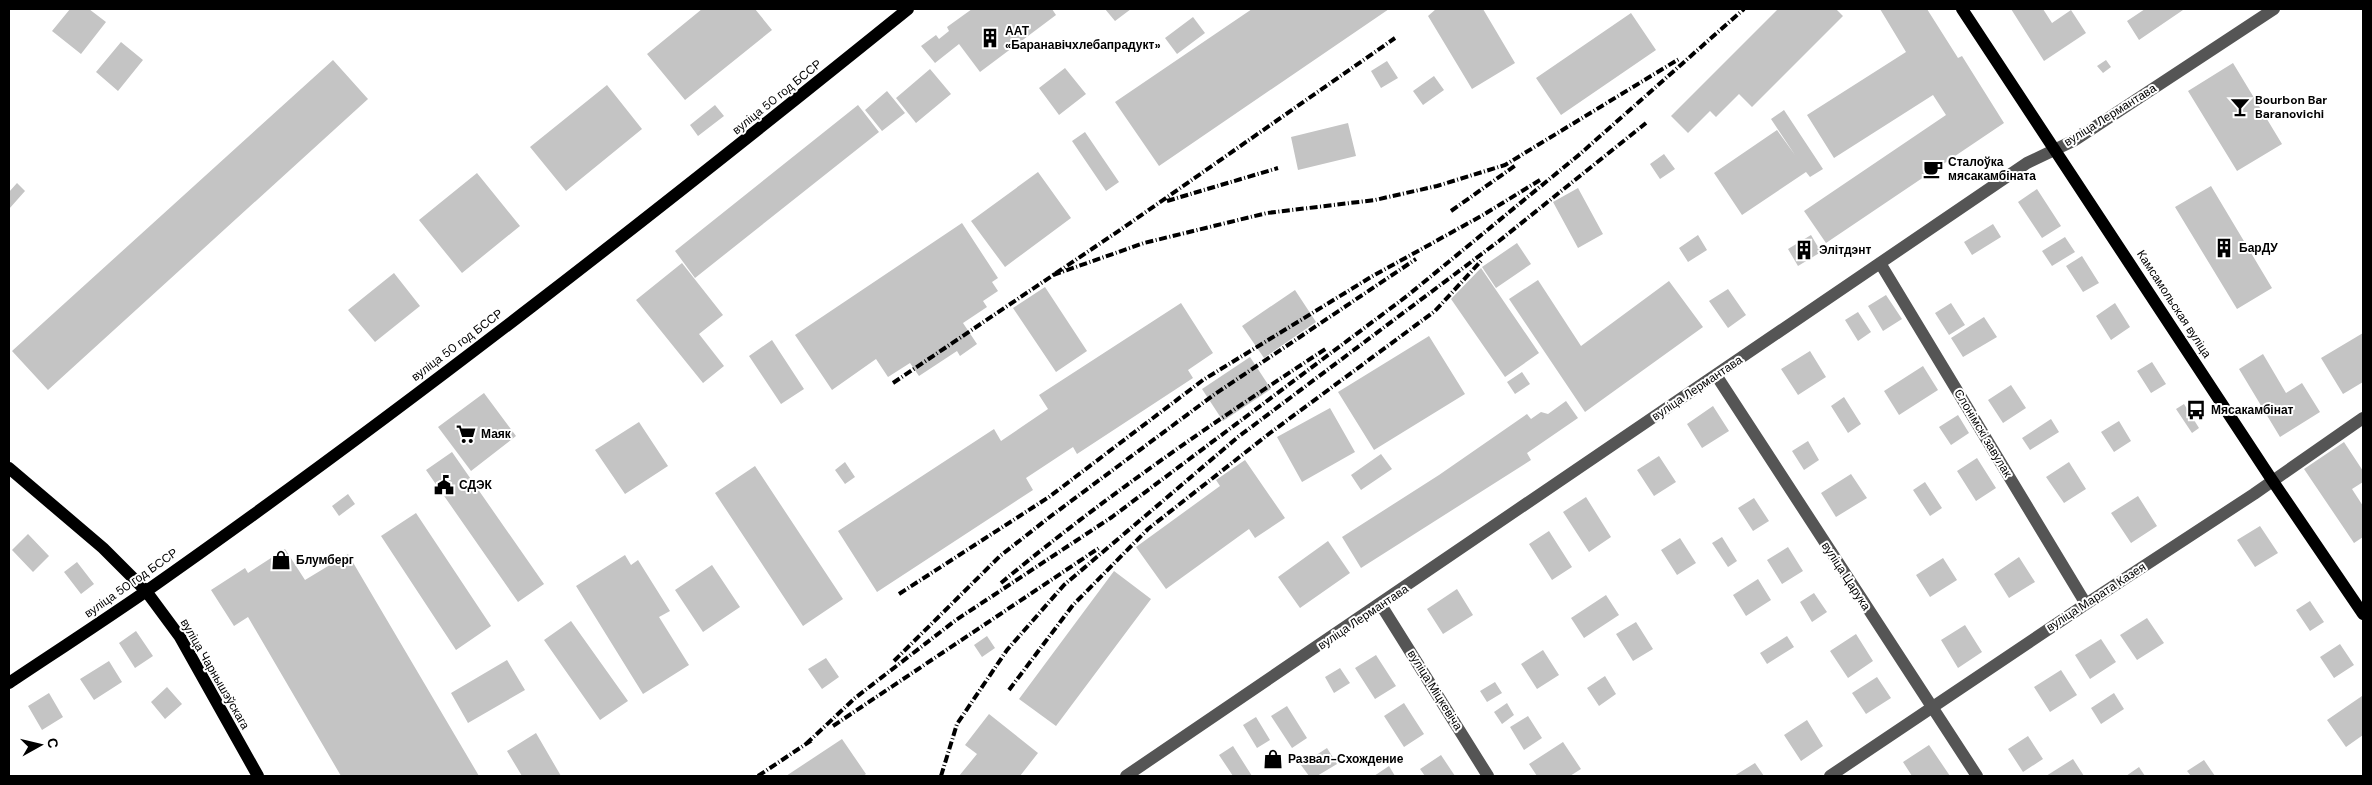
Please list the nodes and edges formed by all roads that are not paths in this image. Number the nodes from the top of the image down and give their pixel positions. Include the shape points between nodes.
1 (908, 9) edge
2 (1962, 9) edge
3 (2274, 9) edge
4 (2055, 149) junction
5 (1880, 263) junction
6 (1716, 375) junction
7 (2363, 418) edge
8 (9, 468) edge
9 (2272, 480) junction
10 (146, 592) junction
11 (2086, 604) junction
12 (1381, 605) junction
13 (2363, 614) edge
14 (9, 683) edge
15 (1931, 707) junction
16 (258, 776) edge
17 (1126, 776) edge
18 (1488, 776) edge
19 (1830, 776) edge
20 (1977, 776) edge

1 - 10 main road, вуліца 50 год БССР via 709,170 375,425
2 - 4 main road, Камсамольская вуліца
3 - 4 street, вуліца Лермантава via 2081,136
4 - 5 street, вуліца Лермантава via 2027,163
4 - 9 main road, Камсамольская вуліца
5 - 6 street, вуліца Лермантава
5 - 11 street, Слонімскі завулак
6 - 12 street, вуліца Лермантава
6 - 15 street, вуліца Царука
7 - 9 street, вуліца Марата Казея
8 - 10 main road, вуліца Чарнышэўскага via 91,538
9 - 11 street, вуліца Марата Казея
9 - 13 main road, Камсамольская вуліца
10 - 14 main road, вуліца 50 год БССР
10 - 16 main road, вуліца Чарнышэўскага via 180,637
11 - 15 street, вуліца Марата Казея
12 - 17 street, вуліца Лермантава
12 - 18 street, вуліца Міцкевіча
15 - 19 street, вуліца Марата Казея
15 - 20 street, вуліца Царука

